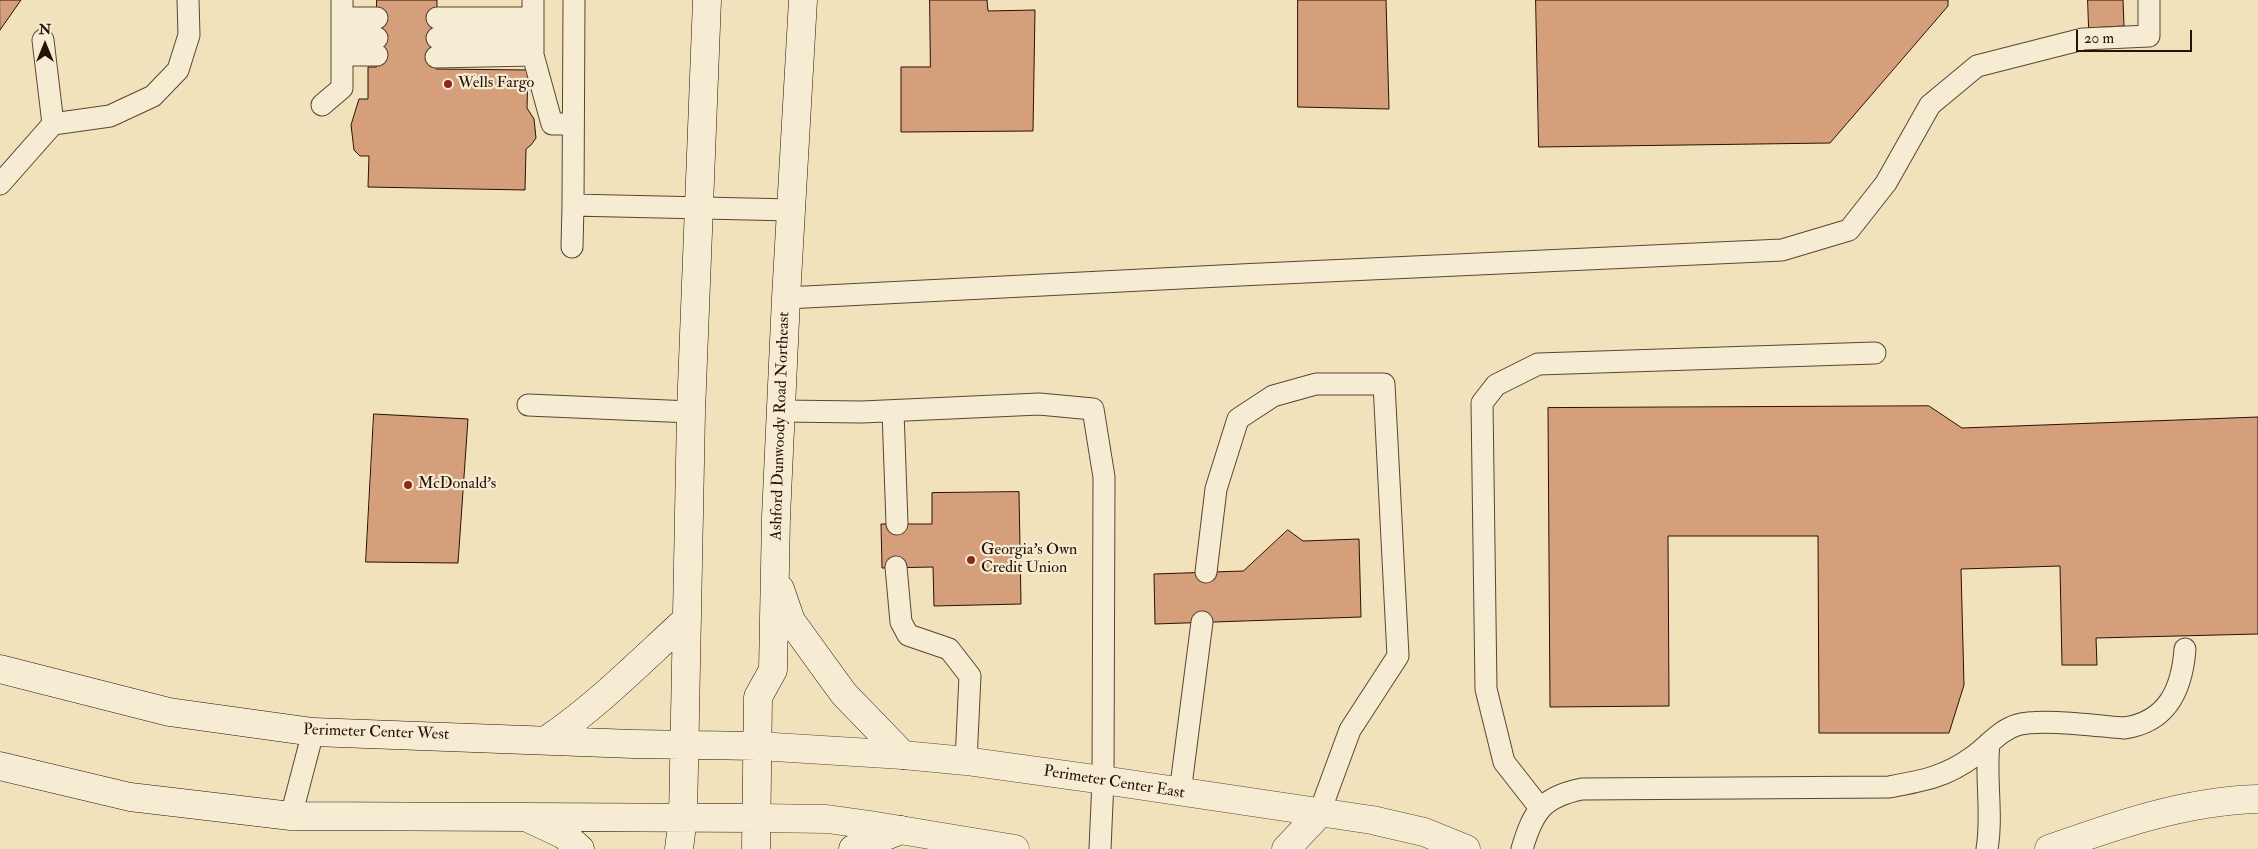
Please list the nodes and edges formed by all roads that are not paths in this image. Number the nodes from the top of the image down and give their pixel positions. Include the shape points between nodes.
1 (188, 0) edge
2 (574, 0) edge
3 (707, 0) edge
4 (804, 0) edge
5 (2149, 0) edge
6 (342, 28) edge
7 (533, 28) edge
8 (43, 40) dead end
9 (322, 105) dead end
10 (53, 124) junction
11 (573, 124) junction
12 (0, 184) edge
13 (573, 205) junction
14 (698, 208) junction
15 (791, 210) junction
16 (572, 247) dead end
17 (786, 298) junction
18 (1875, 353) dead end
19 (528, 405) dead end
20 (782, 411) junction
21 (893, 411) junction
22 (691, 412) junction
23 (897, 524) dead end
24 (896, 567) dead end
25 (1206, 572) dead end
26 (775, 575) junction
27 (686, 620) junction
28 (1202, 622) dead end
29 (2185, 649) dead end
30 (0, 669) edge
31 (313, 732) junction
32 (548, 739) junction
33 (1989, 743) junction
34 (684, 745) junction
35 (758, 746) junction
36 (903, 755) junction
37 (966, 761) junction
38 (0, 766) edge
39 (1103, 780) junction
40 (1180, 792) junction
41 (2258, 799) edge
42 (1540, 808) junction
43 (1319, 814) junction
44 (291, 816) junction
45 (524, 817) junction
46 (683, 817) junction
47 (757, 818) junction
48 (901, 830) junction
49 (580, 849) edge
50 (679, 849) edge
51 (756, 849) edge
52 (853, 849) edge
53 (1015, 849) edge
54 (1100, 849) edge
55 (1286, 849) edge
56 (1466, 849) edge
57 (1522, 849) edge
58 (1987, 849) edge
59 (2049, 849) edge

1 - 10 lane via 189,34 178,70 153,96 110,116
2 - 11 lane
3 - 14 main road
4 - 15 main road, Ashford Dunwoody Road Northeast
5 - 17 lane via 2149,36 2083,39 1977,66 1930,105 1886,183 1849,230 1782,250
6 - 6 lane via 377,37
6 - 9 lane via 342,88
7 - 7 lane via 437,38
7 - 11 lane via 552,124
8 - 10 lane
10 - 12 lane
11 - 13 lane
13 - 14 lane
13 - 16 lane
14 - 15 lane
14 - 22 main road
15 - 17 main road, Ashford Dunwoody Road Northeast
17 - 20 main road, Ashford Dunwoody Road Northeast
18 - 42 lane via 1538,364 1496,385 1482,403 1486,688 1504,762
19 - 22 lane
20 - 21 lane
20 - 26 main road, Ashford Dunwoody Road Northeast
21 - 23 lane
21 - 39 lane via 1039,404 1093,409 1104,477
22 - 27 main road
24 - 37 lane via 901,622 908,635 949,649 970,676
25 - 43 lane via 1216,489 1238,419 1274,396 1316,384 1384,384 1398,656 1350,730
26 - 35 main road, Ashford Dunwoody Road Northeast via 773,670 758,697
26 - 36 main road via 791,621 844,694
27 - 32 main road
27 - 34 main road
28 - 40 lane
29 - 33 lane via 2184,671 2176,692 2163,710 2145,722 2124,728 2028,722 2005,730
30 - 31 main road, Perimeter Center West via 169,712
31 - 32 main road, Perimeter Center West
31 - 44 lane
32 - 34 main road, Perimeter Center West
33 - 42 lane via 1954,770 1931,780 1889,787 1582,789 1565,792
33 - 58 lane via 1987,789 1990,831
34 - 35 main road, Perimeter Center West
34 - 46 main road
35 - 36 main road, Perimeter Center East
35 - 47 main road, Ashford Dunwoody Road Northeast
36 - 37 main road, Perimeter Center East
37 - 39 main road, Perimeter Center East
38 - 44 main road via 130,797
39 - 40 main road, Perimeter Center East
39 - 54 lane
40 - 43 main road, Perimeter Center East
41 - 59 main road via 2211,802 2178,809
42 - 57 lane via 1530,823
43 - 55 main road
43 - 56 main road, Perimeter Center East via 1372,820 1415,830
44 - 45 main road
45 - 46 main road
45 - 49 main road via 564,835
46 - 47 main road
46 - 50 main road
47 - 48 main road via 827,820
47 - 51 main road, Ashford Dunwoody Road Northeast
48 - 52 main road
48 - 53 main road

